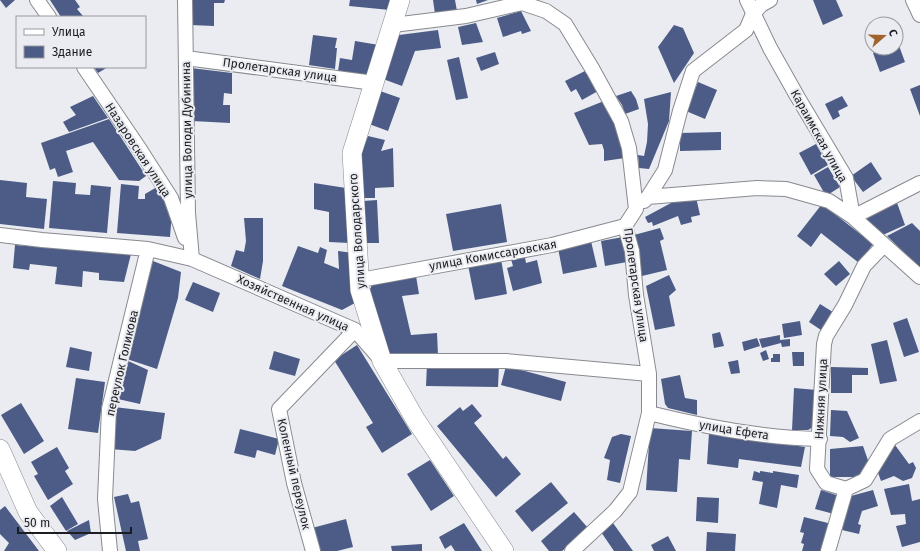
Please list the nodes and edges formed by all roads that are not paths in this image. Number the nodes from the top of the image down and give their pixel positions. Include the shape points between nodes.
1 (37, 0) edge
2 (185, 0) edge
3 (400, 0) edge
4 (747, 0) edge
5 (770, 0) edge
6 (913, 0) edge
7 (753, 14) junction
8 (920, 15) edge
9 (48, 16) edge
10 (393, 25) junction
11 (186, 58) junction
12 (85, 68) edge
13 (374, 83) junction
14 (920, 183) edge
15 (648, 197) junction
16 (636, 209) junction
17 (853, 216) junction
18 (625, 226) junction
19 (0, 235) edge
20 (884, 245) junction
21 (148, 249) junction
22 (192, 259) junction
23 (920, 277) edge
24 (360, 280) junction
25 (355, 330) junction
26 (382, 361) junction
27 (649, 374) junction
28 (649, 413) junction
29 (920, 421) edge
30 (820, 439) junction
31 (0, 449) edge
32 (846, 489) junction
33 (57, 551) edge
34 (110, 551) edge
35 (313, 551) edge
36 (504, 551) edge
37 (572, 551) edge
38 (828, 551) edge

1 - 9 street
2 - 11 street, улица Володи Дубинина
3 - 10 street, улица Володарского
4 - 7 street, Караимская улица
5 - 7 street via 761,4
6 - 8 street
7 - 15 street via 746,30 693,71 665,170
7 - 17 street, Караимская улица via 797,96 846,178
10 - 13 street, улица Володарского
10 - 16 street, Пролетарская улица via 466,16 522,3 546,11 565,24 621,122 629,148
11 - 13 street, Пролетарская улица
11 - 22 street, улица Володи Дубинина via 188,213
12 - 22 street, Назаровская улица via 171,198
13 - 24 street, улица Володарского via 352,153
14 - 17 street
15 - 16 street
15 - 17 street via 757,188 786,189 828,202
16 - 18 street, Пролетарская улица
17 - 20 street
18 - 24 street, улица Комиссаровская via 552,246
18 - 27 street, Пролетарская улица via 632,251 636,295
19 - 21 street, Хозяйственная улица
20 - 23 street
20 - 30 street, Нижняя улица via 864,266 826,336
21 - 22 street, Хозяйственная улица
21 - 34 street, переулок Голикова via 109,409 105,499
22 - 25 street, Хозяйственная улица
24 - 26 street, улица Володарского via 360,290
25 - 26 street, Хозяйственная улица
25 - 35 street, Коленный переулок via 279,409 294,483
26 - 27 street via 506,361
26 - 36 street, улица Володарского via 415,419
27 - 28 street, Пролетарская улица
28 - 30 street, улица Ефета via 703,426 790,438
28 - 37 street, Пролетарская улица via 630,492
29 - 32 street via 890,439 865,480
30 - 32 street, Нижняя улица via 817,469 826,483
31 - 33 street via 28,512
32 - 38 street

